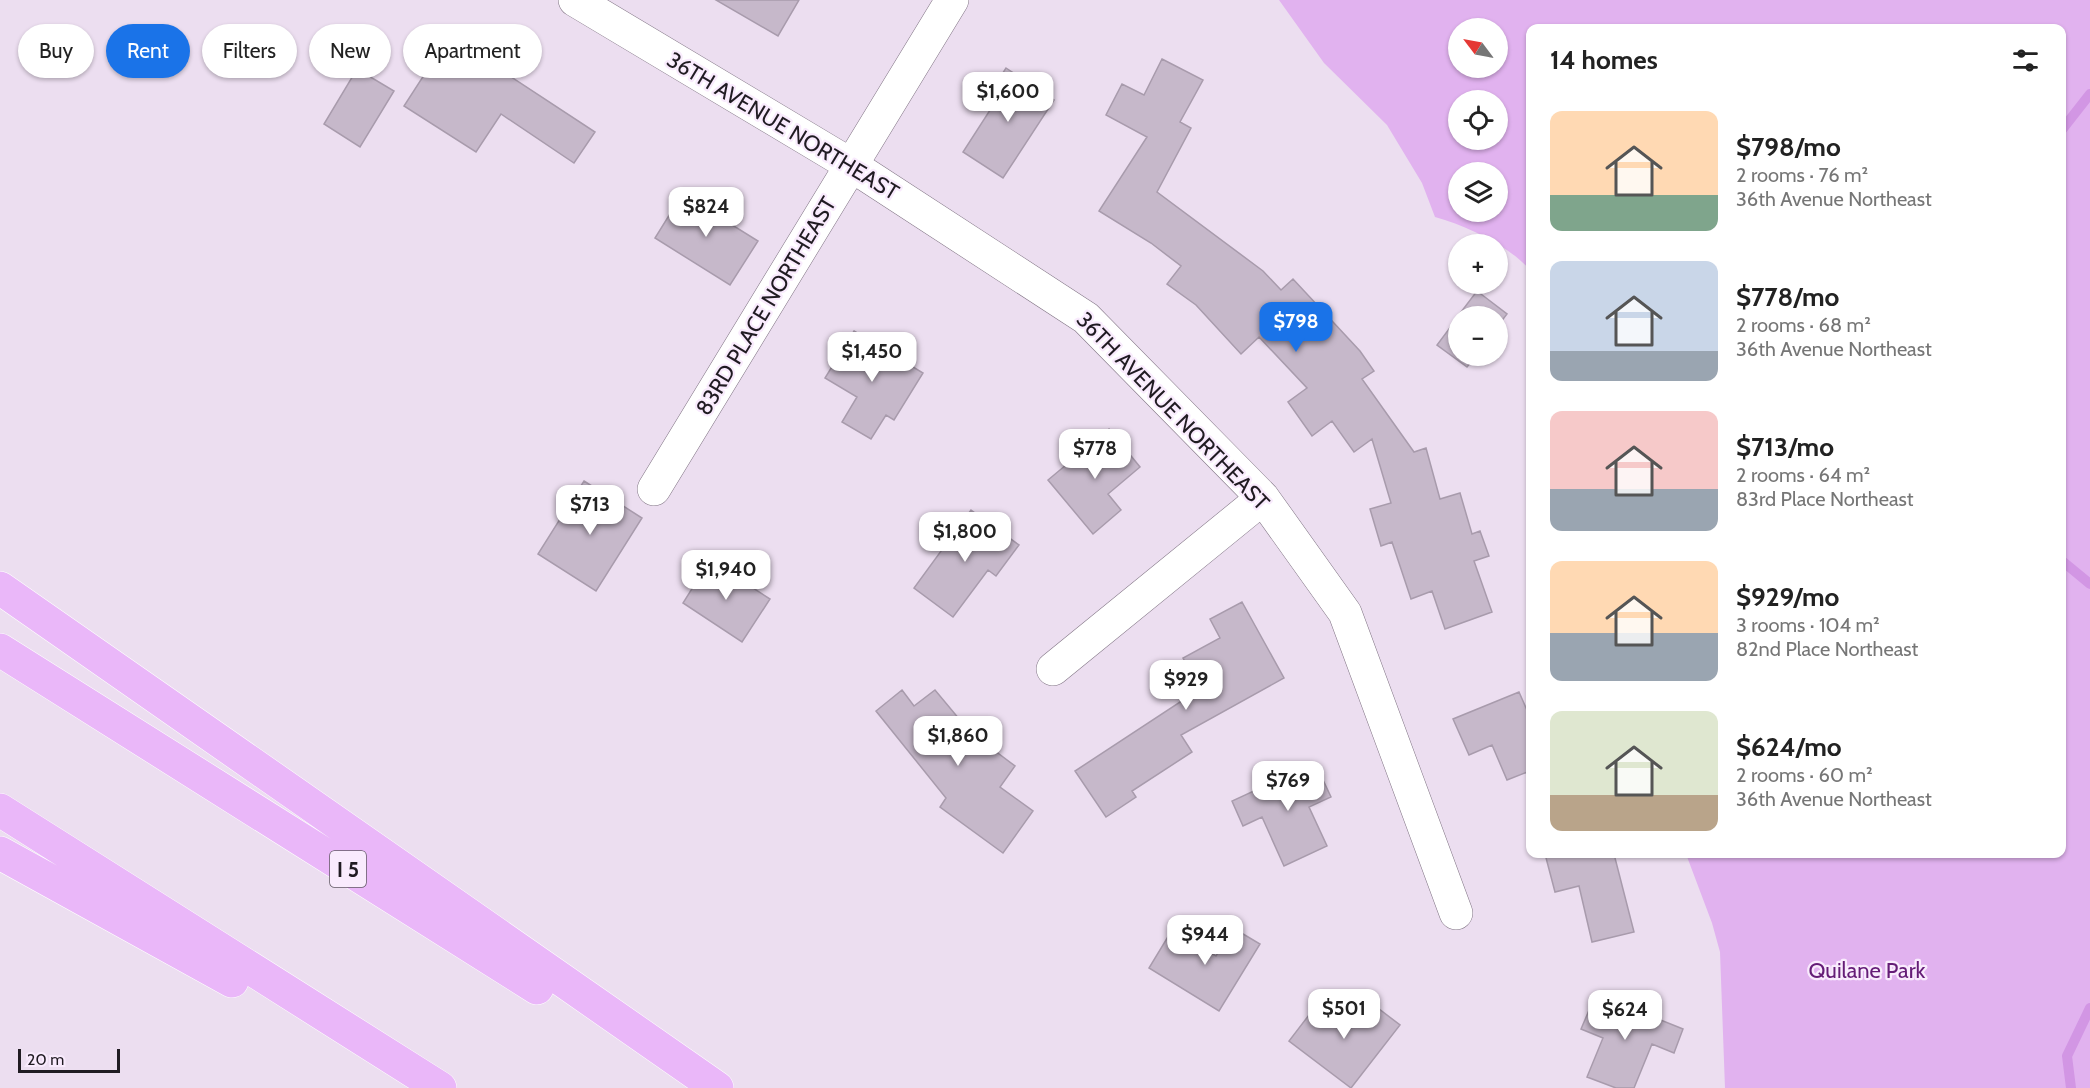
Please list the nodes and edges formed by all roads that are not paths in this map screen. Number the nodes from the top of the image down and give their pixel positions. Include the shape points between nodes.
1 (575, 0) edge
2 (952, 0) edge
3 (851, 165) junction
4 (654, 489) dead end
5 (1263, 498) junction
6 (0, 588) edge
7 (0, 650) edge
8 (1053, 669) dead end
9 (0, 810) edge
10 (0, 853) edge
11 (1456, 913) dead end
12 (427, 1088) edge
13 (440, 1088) edge
14 (696, 1088) edge
15 (717, 1088) edge

1 - 3 street, 36TH AVENUE NORTHEAST
2 - 3 street, 83RD PLACE NORTHEAST
3 - 4 street, 83RD PLACE NORTHEAST
3 - 5 street, 36TH AVENUE NORTHEAST via 1086,318
5 - 8 street
5 - 11 street, 36TH AVENUE NORTHEAST via 1345,613
6 - 15 highway
7 - 14 highway, I 5
9 - 13 highway
10 - 12 highway

